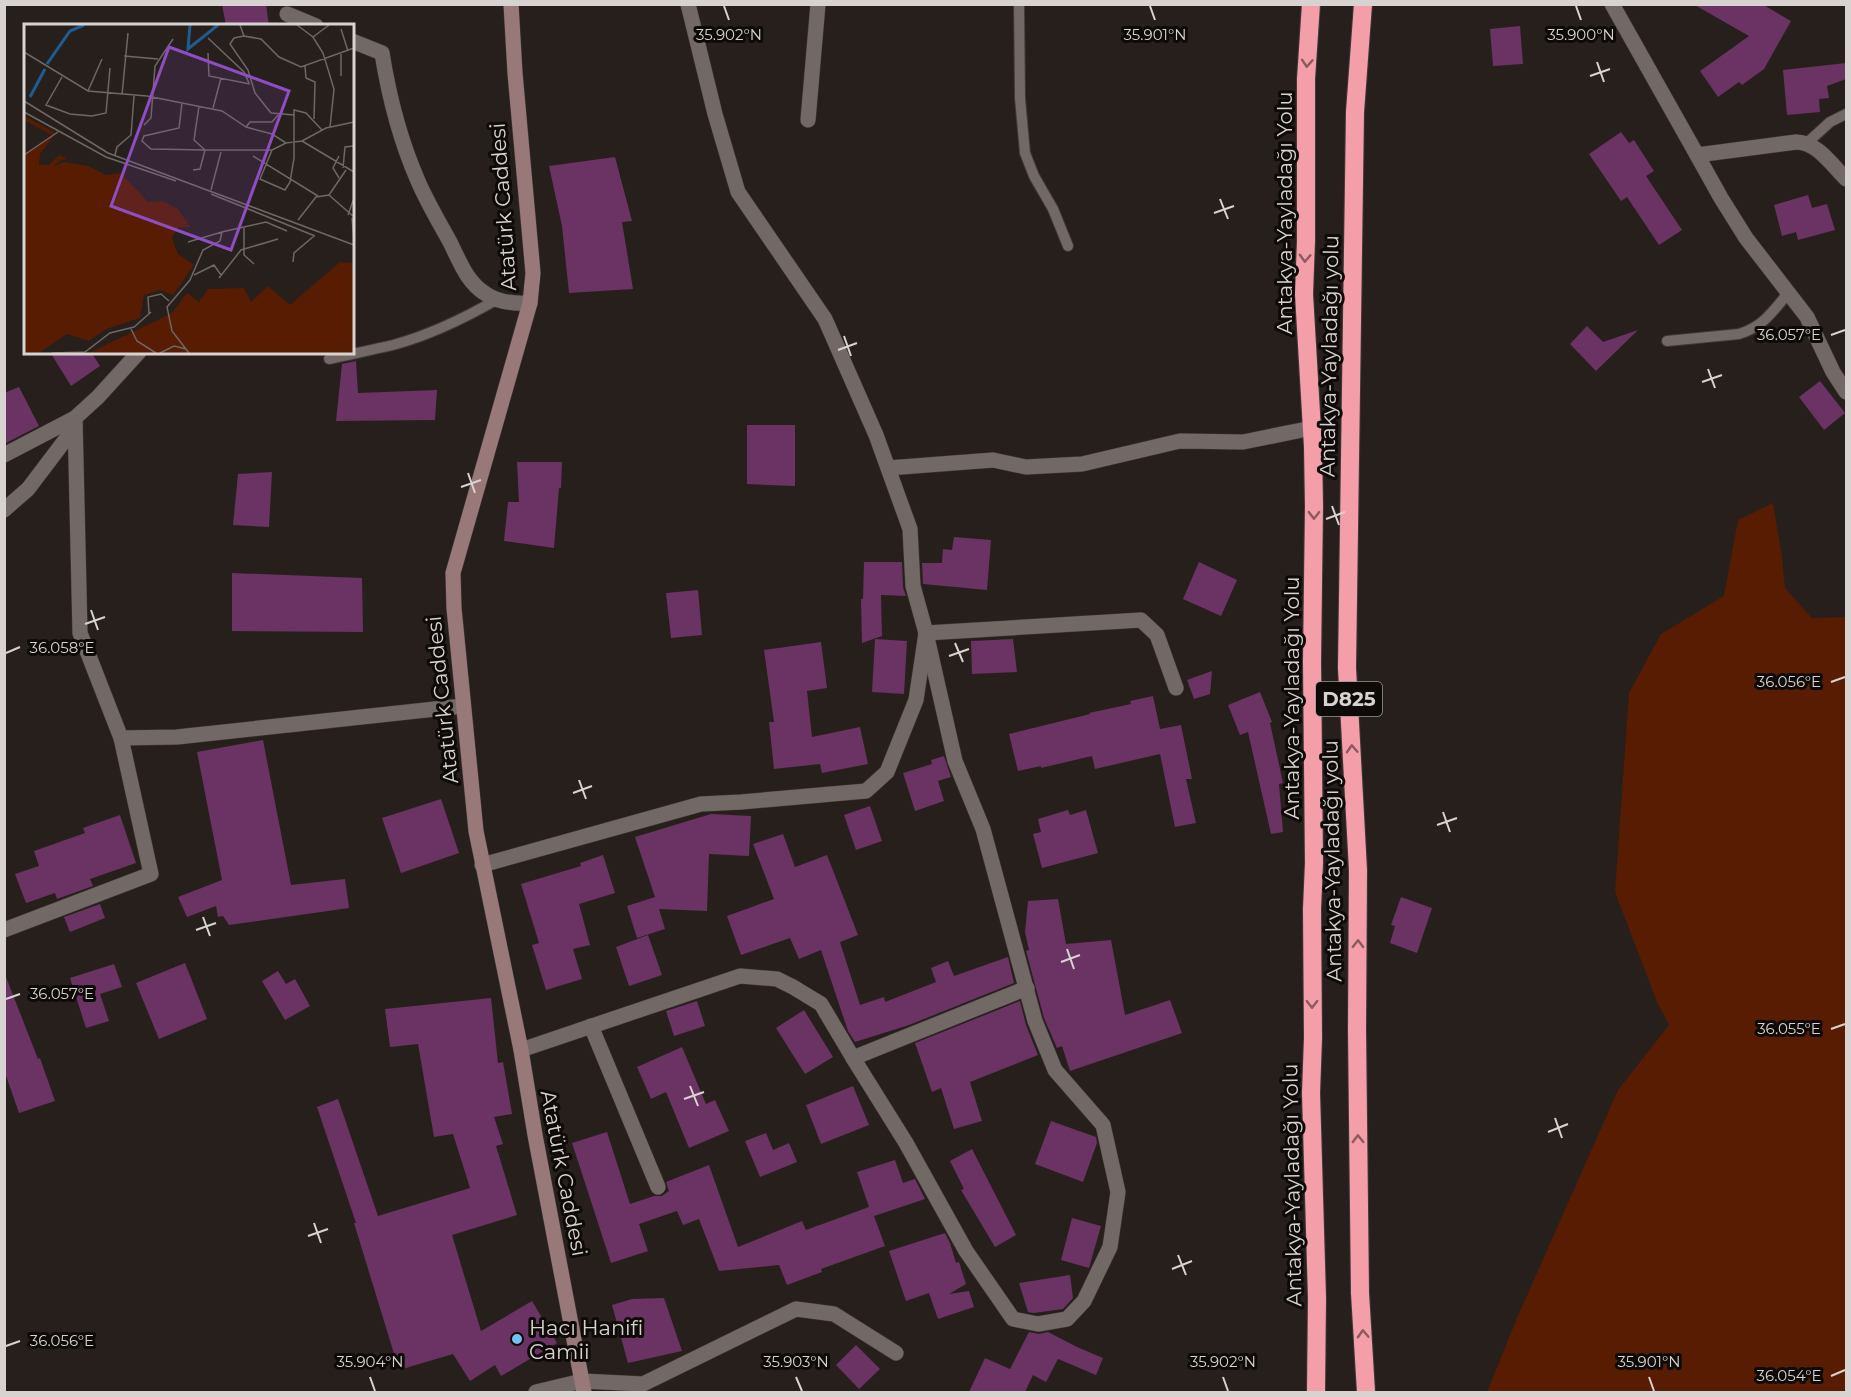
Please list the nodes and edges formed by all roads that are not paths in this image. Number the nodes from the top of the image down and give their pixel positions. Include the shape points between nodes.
1 (511, 4) edge
2 (688, 4) edge
3 (818, 4) edge
4 (1019, 4) edge
5 (1311, 4) edge
6 (1363, 4) edge
7 (1612, 4) edge
8 (286, 15) edge
9 (311, 24) edge
10 (354, 41) edge
11 (1846, 114) edge
12 (808, 120) dead end
13 (1807, 143) junction
14 (1697, 155) junction
15 (1846, 179) edge
16 (1068, 246) dead end
17 (1789, 292) junction
18 (495, 300) junction
19 (530, 303) junction
20 (1667, 341) dead end
21 (138, 354) edge
22 (352, 354) edge
23 (354, 354) edge
24 (329, 359) dead end
25 (1846, 392) edge
26 (75, 422) junction
27 (1312, 428) junction
28 (4, 455) edge
29 (888, 468) junction
30 (4, 510) edge
31 (926, 633) junction
32 (1176, 688) dead end
33 (463, 706) junction
34 (121, 738) junction
35 (482, 865) junction
36 (4, 930) edge
37 (1027, 988) junction
38 (591, 1026) junction
39 (520, 1050) junction
40 (853, 1058) junction
41 (658, 1187) dead end
42 (896, 1353) dead end
43 (583, 1387) edge
44 (536, 1392) edge
45 (1316, 1392) edge
46 (1366, 1392) edge

1 - 19 main road, Atatürk Caddesi via 533,273
2 - 29 street via 738,192 825,319
3 - 12 street
4 - 16 lane via 1025,153
5 -> 27 highway, Antakya-Yayladağı Yolu / D825 via 1306,79 1304,294
46 -> 6 highway, Antakya-Yayladağı yolu / D825 via 1360,1293 1358,870 1347,668 1355,112
7 - 14 street
8 - 9 street
10 - 18 street via 382,53 394,111 419,182 468,277
11 - 13 lane via 1830,122
13 - 14 street
13 - 15 street
14 - 17 street via 1746,238
17 - 20 lane via 1763,322 1749,330
17 - 25 street
18 - 19 street
18 - 23 lane via 424,335
19 - 33 main road, Atatürk Caddesi via 453,573
21 - 26 street
22 - 24 lane
26 - 28 street
26 - 30 street via 28,489
26 - 34 street via 80,633
27 - 29 street via 1242,442 1180,441 1082,464 1026,467 993,460
27 -> 45 highway, Antakya-Yayladağı Yolu / D825 via 1311,1093
29 - 31 street via 910,529 913,586
31 - 32 street via 1141,620 1157,635
31 - 35 street via 916,700 887,772 866,791 701,804
31 - 37 street via 955,761 983,829
33 - 34 street via 177,737
33 - 35 main road, Atatürk Caddesi
34 - 36 street via 151,874
35 - 39 main road, Atatürk Caddesi
37 - 40 street
37 - 40 street via 1035,1021 1055,1070 1102,1125 1118,1192 1110,1247 1084,1301 1067,1318 1038,1324 1013,1319 966,1251
38 - 39 street
38 - 40 street via 741,976 777,979 822,1004
38 - 41 street
39 - 43 main road, Atatürk Caddesi
42 - 43 street via 834,1314 796,1309 643,1383
43 - 44 street

